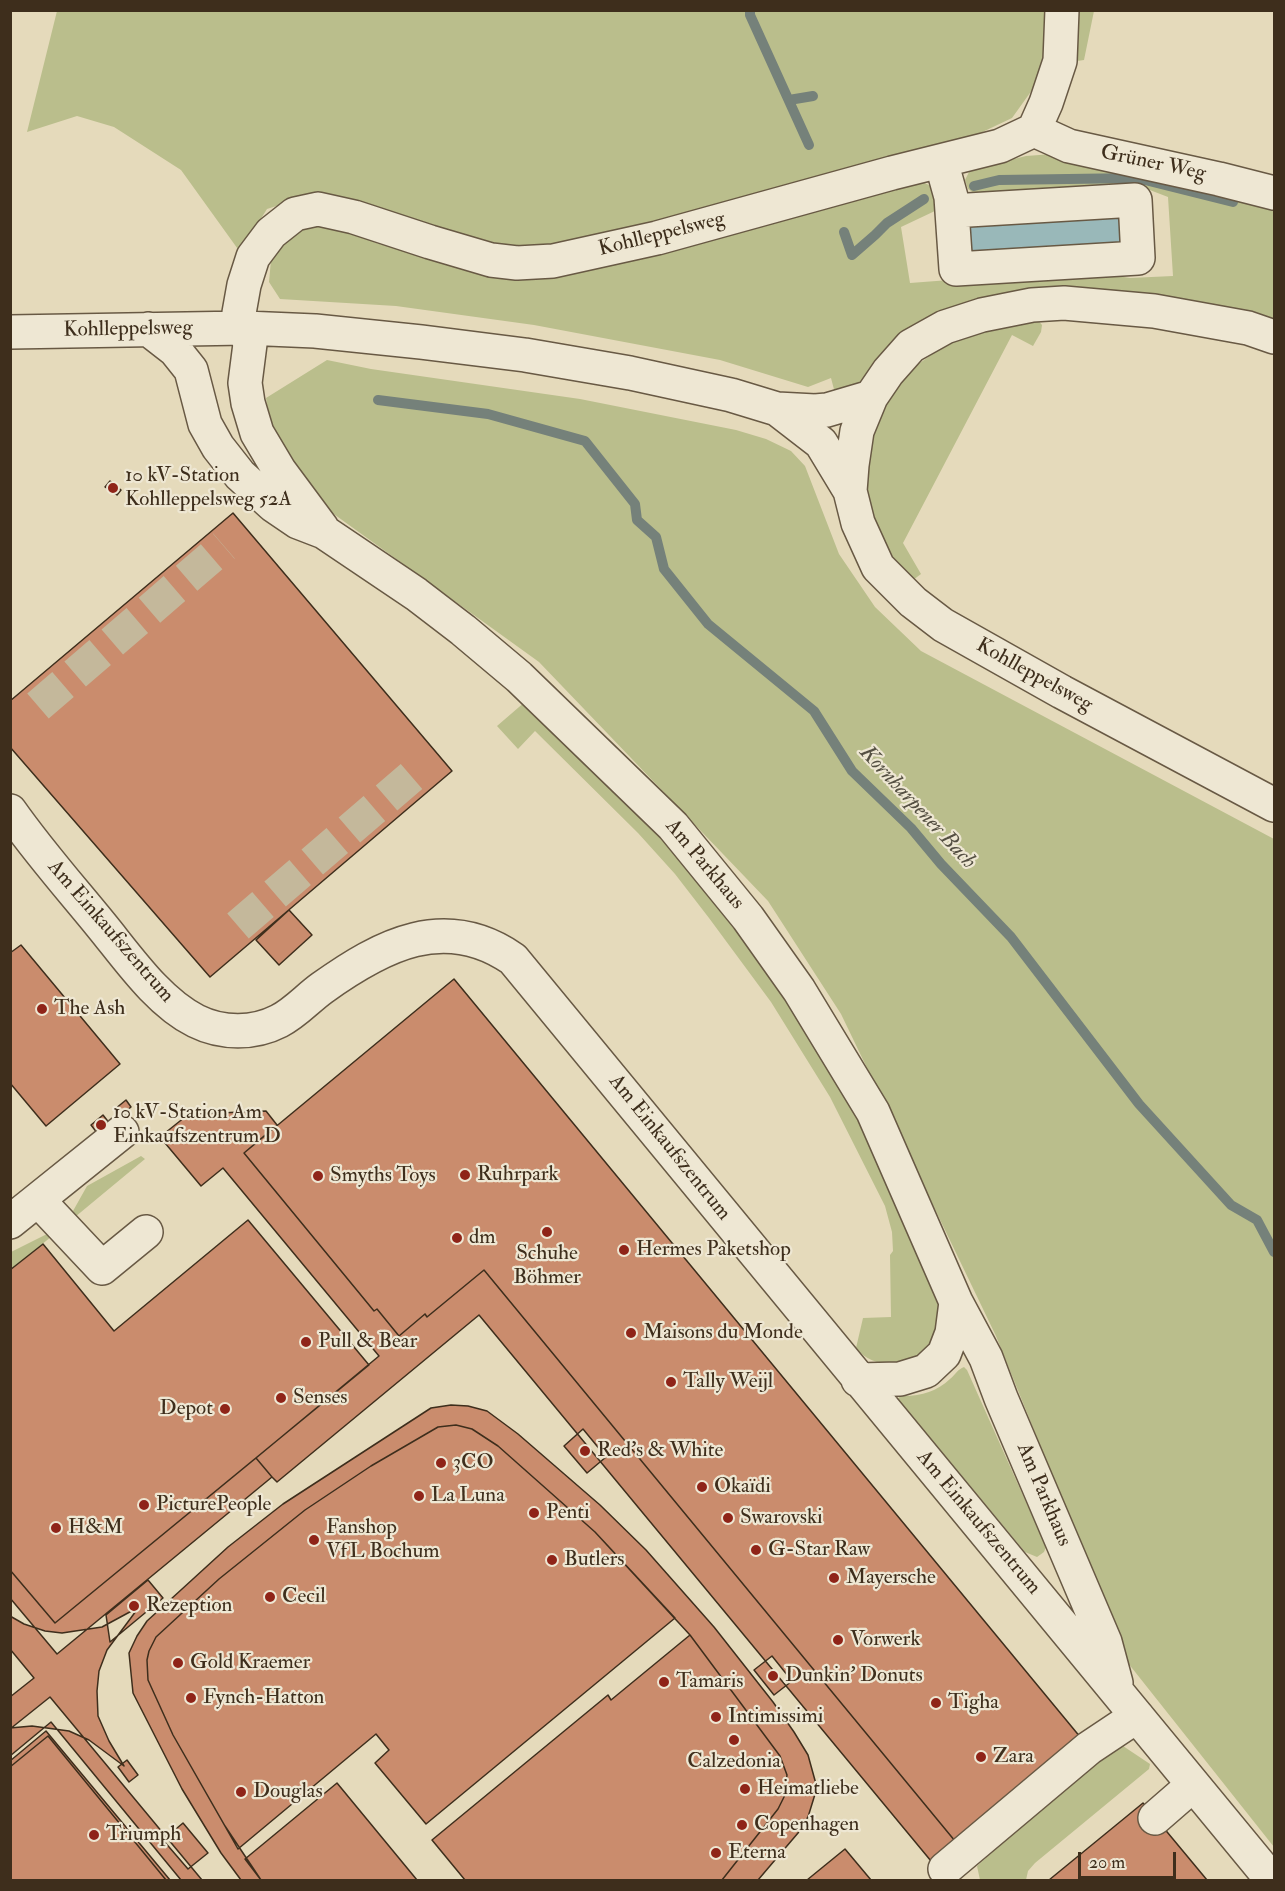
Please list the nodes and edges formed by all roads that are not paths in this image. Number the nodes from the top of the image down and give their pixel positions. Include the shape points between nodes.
1 (1062, 10) edge
2 (1034, 130) junction
3 (941, 161) junction
4 (1275, 193) edge
5 (952, 211) junction
6 (245, 328) junction
7 (148, 329) junction
8 (10, 332) edge
9 (1275, 337) edge
10 (871, 397) junction
11 (777, 409) junction
12 (850, 491) junction
13 (324, 532) junction
14 (1275, 805) edge
15 (10, 811) edge
16 (21, 833) edge
17 (122, 1132) dead end
18 (38, 1200) junction
19 (10, 1222) edge
20 (146, 1232) dead end
21 (956, 1302) junction
22 (858, 1380) junction
23 (1127, 1705) junction
24 (1193, 1785) junction
25 (1155, 1818) dead end
26 (945, 1869) dead end
27 (1272, 1881) edge

1 - 2 street via 1060,61
2 - 3 street, Kohlleppelsweg via 1000,146
2 - 4 street, Grüner Weg via 1069,146
3 - 5 street
3 - 6 street, Kohlleppelsweg via 657,238 553,261 491,260 354,217 318,209 295,214 271,233 253,257 239,314
5 - 5 street via 956,269 1138,258 1135,200
6 - 7 street, Kohlleppelsweg
6 - 11 street, Kohlleppelsweg via 315,331 525,356 630,373
6 - 13 street, Am Parkhaus via 250,344 245,383 257,433
7 - 8 street, Kohlleppelsweg
7 - 13 street, Am Parkhaus via 175,350 191,370 205,424 240,475 298,522
9 - 10 street, Kohlleppelsweg via 1248,328 1154,311 1065,303 1032,305 945,327 911,346
10 - 11 street, Kohlleppelsweg via 827,410
10 - 12 street, Kohlleppelsweg via 857,431
11 - 12 street, Kohlleppelsweg via 821,443
12 - 14 street, Kohlleppelsweg via 858,523 878,567 943,625
13 - 21 street, Am Parkhaus via 444,615 519,677 673,826 701,859 799,990 873,1112
15 - 16 street, Am Einkaufszentrum
16 - 22 street, Am Einkaufszentrum via 170,1005 197,1022 225,1030 253,1030 280,1021 352,968 413,938 457,936 507,954
17 - 18 street
18 - 19 street
18 - 20 street via 102,1268
21 - 22 street via 944,1354 926,1371 900,1379
21 - 23 street, Am Parkhaus via 986,1358 1105,1642
22 - 23 street, Am Einkaufszentrum
23 - 24 street, Am Einkaufszentrum
23 - 26 street via 1089,1748
24 - 25 street
24 - 27 street, Am Einkaufszentrum

